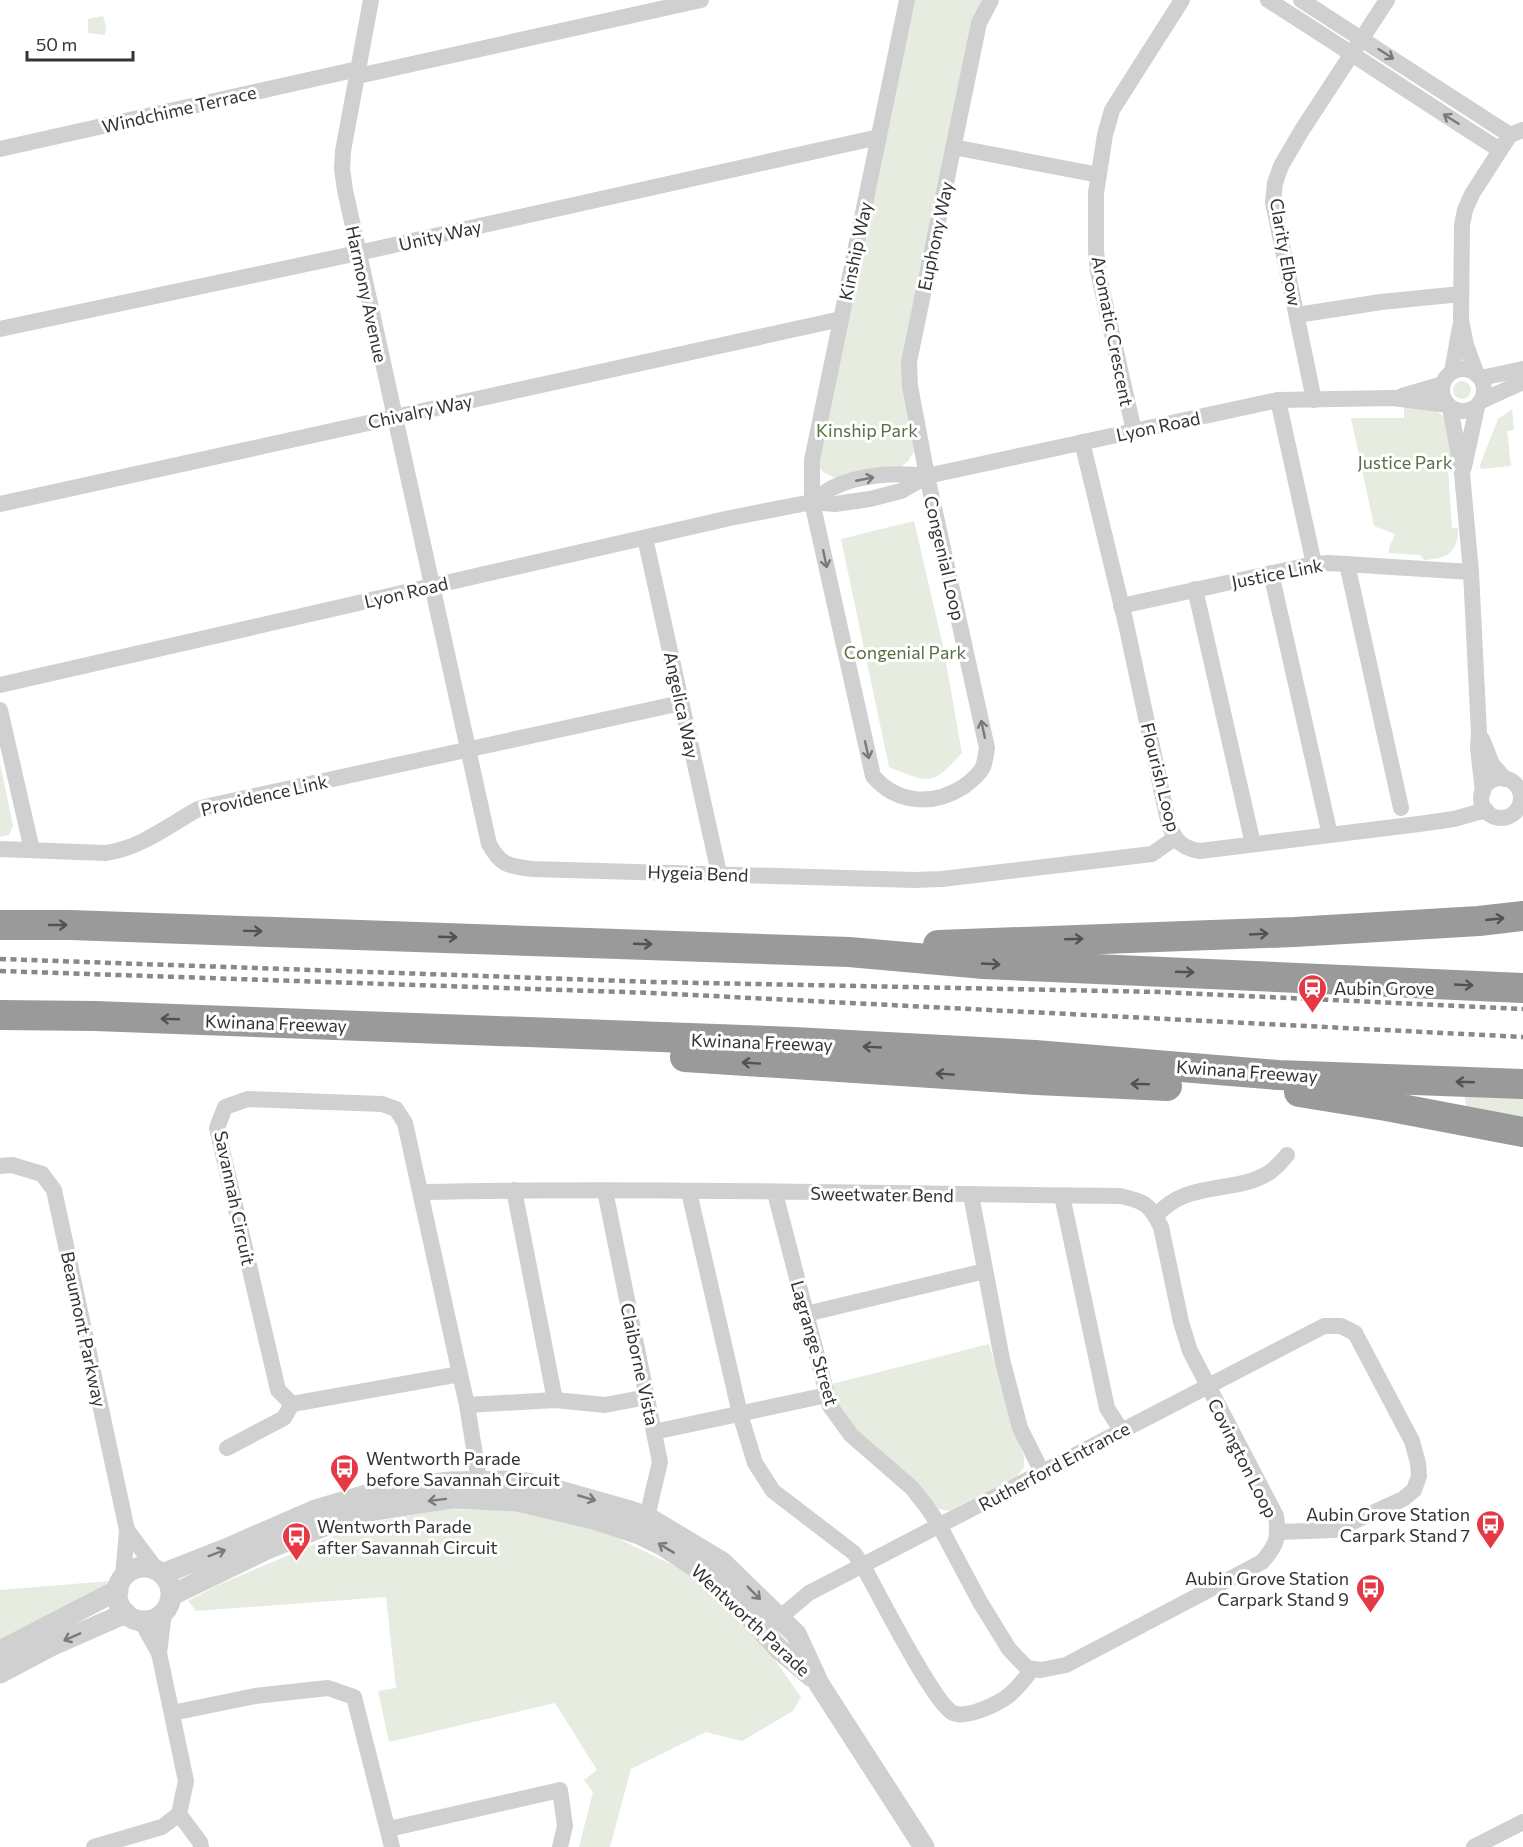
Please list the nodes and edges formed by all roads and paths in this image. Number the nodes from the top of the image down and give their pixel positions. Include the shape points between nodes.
1 (372, 0) edge
2 (701, 0) edge
3 (907, 0) edge
4 (991, 0) edge
5 (1182, 0) edge
6 (1268, 0) edge
7 (1301, 0) edge
8 (1387, 0) edge
9 (1362, 39) junction
10 (1353, 53) junction
11 (358, 73) junction
12 (1516, 132) edge
13 (879, 137) junction
14 (953, 147) junction
15 (0, 149) edge
16 (1500, 150) junction
17 (1099, 175) junction
18 (358, 253) junction
19 (1461, 294) junction
20 (1297, 315) junction
21 (841, 319) junction
22 (1461, 320) junction
23 (0, 329) edge
24 (1523, 369) edge
25 (1479, 376) junction
26 (1448, 378) junction
27 (1523, 381) edge
28 (1393, 398) junction
29 (1278, 400) junction
30 (1314, 400) junction
31 (1479, 404) junction
32 (1449, 406) junction
33 (394, 417) junction
34 (1134, 431) junction
35 (1082, 442) junction
36 (1462, 473) junction
37 (927, 476) junction
38 (812, 502) junction
39 (0, 504) edge
40 (645, 538) junction
41 (1314, 564) junction
42 (1347, 564) junction
43 (1471, 572) junction
44 (1271, 573) junction
45 (431, 587) junction
46 (1195, 589) junction
47 (1121, 606) junction
48 (0, 685) edge
49 (681, 703) junction
50 (0, 710) edge
51 (1479, 733) junction
52 (468, 749) junction
53 (1505, 779) junction
54 (1483, 792) junction
55 (1401, 808) dead end
56 (1486, 810) junction
57 (1330, 836) junction
58 (1175, 838) junction
59 (1253, 844) junction
60 (0, 849) edge
61 (32, 850) junction
62 (719, 873) junction
63 (1523, 916) edge
64 (0, 925) edge
65 (849, 952) junction
66 (1523, 988) edge
67 (0, 1015) edge
68 (487, 1031) junction
69 (1523, 1084) edge
70 (1523, 1132) edge
71 (1287, 1155) dead end
72 (0, 1166) edge
73 (514, 1190) junction
74 (605, 1191) junction
75 (421, 1192) junction
76 (689, 1192) junction
77 (775, 1193) junction
78 (971, 1195) junction
79 (1062, 1196) junction
80 (1156, 1216) junction
81 (985, 1271) junction
82 (807, 1314) junction
83 (460, 1374) junction
84 (1208, 1388) junction
85 (828, 1395) junction
86 (647, 1397) junction
87 (555, 1400) junction
88 (292, 1404) junction
89 (467, 1405) junction
90 (740, 1414) junction
91 (1121, 1430) junction
92 (654, 1432) junction
93 (227, 1448) dead end
94 (1042, 1472) junction
95 (481, 1490) junction
96 (643, 1526) junction
97 (939, 1526) junction
98 (127, 1530) junction
99 (1278, 1532) junction
100 (863, 1566) junction
101 (159, 1571) junction
102 (120, 1584) junction
103 (167, 1604) junction
104 (133, 1617) junction
105 (771, 1625) junction
106 (0, 1651) edge
107 (159, 1653) junction
108 (1032, 1669) junction
109 (0, 1673) edge
110 (172, 1713) junction
111 (179, 1814) junction
112 (1523, 1822) edge
113 (389, 1829) junction
114 (94, 1847) edge
115 (201, 1847) edge
116 (392, 1847) edge
117 (560, 1847) edge
118 (924, 1847) edge
119 (1474, 1847) edge

1 - 11 street, Harmony Avenue
2 - 11 street, Windchime Terrace
3 - 13 street, Kinship Way
4 - 14 street, Euphony Way via 979,23
5 - 17 street, Aromatic Crescent via 1112,110
6 - 10 street
7 - 9 street
8 - 9 street, Clarity Elbow
9 - 10 street, Clarity Elbow
9 -> 12 street
16 -> 10 street
10 - 20 street, Clarity Elbow via 1302,130 1275,183 1273,202
11 - 15 street, Windchime Terrace
11 - 18 street, Harmony Avenue via 342,169
12 - 16 street
13 - 18 street, Unity Way
13 - 21 street, Kinship Way
14 - 17 street
14 - 37 street, Euphony Way via 909,362
16 - 19 street via 1465,210
17 - 34 street, Aromatic Crescent via 1098,272
18 - 23 street, Unity Way
18 - 33 street, Harmony Avenue
19 - 20 street
19 - 22 street
20 - 30 street, Clarity Elbow
21 - 33 street, Chivalry Way
21 - 38 street, Kinship Way via 812,460
22 - 25 street
22 - 26 street
24 - 25 street
25 - 26 street via 1466,369
25 - 31 street via 1485,390
26 - 28 street, Lyon Road via 1420,392
26 - 32 street via 1443,395
27 - 31 street
28 - 30 street, Lyon Road
28 - 32 street, Lyon Road
29 - 30 street, Lyon Road
29 - 34 street, Lyon Road
29 - 41 street
31 - 32 street via 1463,412
31 - 36 street
32 - 36 street
33 - 39 street, Chivalry Way
33 - 45 street, Harmony Avenue
34 - 35 street, Lyon Road
35 - 37 street, Lyon Road
35 - 47 street, Flourish Loop
36 - 43 street
37 - 38 street, Lyon Road via 901,491 870,500
38 -> 37 street, Congenial Loop via 873,776 893,794 932,800 951,795 970,782 982,768 987,748
38 - 40 street, Lyon Road
40 - 45 street, Lyon Road
40 - 49 street, Angelica Way
41 - 42 street, Justice Link
41 - 44 street, Justice Link
42 - 43 street, Justice Link
42 - 55 street
43 - 51 street
44 - 46 street, Justice Link
44 - 57 street
45 - 48 street, Lyon Road
45 - 52 street, Hygeia Bend
46 - 47 street, Justice Link
46 - 59 street
47 - 58 street, Flourish Loop
49 - 52 street, Providence Link
49 - 62 street, Angelica Way
50 - 61 street
51 - 53 street via 1492,764
51 - 54 street
52 - 61 street, Providence Link via 198,809 122,851
52 - 62 street, Hygeia Bend via 489,844 508,866
53 - 54 street via 1489,783
53 - 56 street via 1516,785 1521,795 1516,811 1502,818
54 - 56 street
56 - 57 street, Flourish Loop via 1454,819
57 - 59 street, Flourish Loop
58 - 59 street, Flourish Loop via 1189,850 1200,851
58 - 62 street, Hygeia Bend via 1152,854 942,879
60 - 61 street, Providence Link
65 -> 63 highway via 874,947 1224,936
64 -> 65 highway
65 -> 66 highway via 984,964
68 -> 67 highway, Kwinana Freeway
69 -> 68 highway, Kwinana Freeway via 1278,1075 1035,1055 794,1042
70 -> 68 highway via 1304,1092 748,1063 523,1042
71 - 80 street via 1263,1176 1180,1197 1166,1204
72 - 98 street, Beaumont Parkway via 12,1165 42,1174 54,1190
73 - 74 street, Sweetwater Bend
73 - 75 street, Sweetwater Bend
73 - 87 street
74 - 76 street, Sweetwater Bend
74 - 86 street, Claiborne Vista
75 - 83 street, Savannah Circuit
75 - 88 street, Savannah Circuit via 405,1123 396,1109 382,1104 248,1099 225,1107 217,1128 278,1389
76 - 77 street, Sweetwater Bend
76 - 90 street
77 - 78 street, Sweetwater Bend
77 - 82 street, Lagrange Street
78 - 79 street, Sweetwater Bend
78 - 81 street
79 - 80 street, Sweetwater Bend via 1142,1200
79 - 91 street via 1107,1408
80 - 84 street via 1180,1322
81 - 82 street
81 - 94 street via 1020,1428
82 - 85 street, Lagrange Street
83 - 88 street
83 - 89 street, Savannah Circuit
84 - 91 street, Rutherford Entrance
84 - 99 street, Covington Loop via 1263,1489 1276,1516
84 - 99 street, Rutherford Entrance via 1324,1326 1341,1326 1355,1333 1412,1441 1419,1476 1414,1490 1402,1499 1335,1530
85 - 90 street
85 - 97 street, Lagrange Street via 830,1406 851,1435 912,1488
86 - 87 street via 605,1405
86 - 92 street, Claiborne Vista
87 - 89 street
88 - 93 street via 284,1418
89 - 95 street, Savannah Circuit
90 - 92 street
90 - 100 street via 755,1463 773,1491 854,1553
91 - 94 street, Rutherford Entrance
92 - 96 street, Claiborne Vista via 660,1462
94 - 97 street, Rutherford Entrance
95 - 96 street, Wentworth Parade via 594,1519
101 -> 95 street, Wentworth Parade via 228,1548 315,1510 383,1490 450,1482
95 -> 103 street, Wentworth Parade via 357,1513 277,1545
96 - 105 street, Wentworth Parade via 662,1545
97 - 100 street, Rutherford Entrance
97 - 108 street via 1009,1649
98 - 101 street, Beaumont Parkway
98 - 102 street, Beaumont Parkway
99 - 108 street, Covington Loop via 1275,1548 1263,1562 1066,1665
100 - 105 street, Rutherford Entrance via 809,1593
100 - 108 street via 932,1691 952,1713 973,1714 1006,1698
101 - 102 street, Wentworth Parade via 138,1568
101 - 103 street via 171,1587
102 - 104 street via 119,1603
102 - 106 street, Wentworth Parade
103 - 104 street, Wentworth Parade via 153,1620
103 - 107 street
104 - 107 street
104 -> 109 street, Wentworth Parade via 51,1646
105 - 118 street, Wentworth Parade via 780,1650 819,1684
107 - 110 street
110 - 111 street via 186,1780
110 - 113 street via 255,1696 328,1688 354,1697
111 - 114 street via 162,1827
111 - 115 street
112 - 119 street
113 - 116 street
113 - 117 street via 560,1790 566,1826

